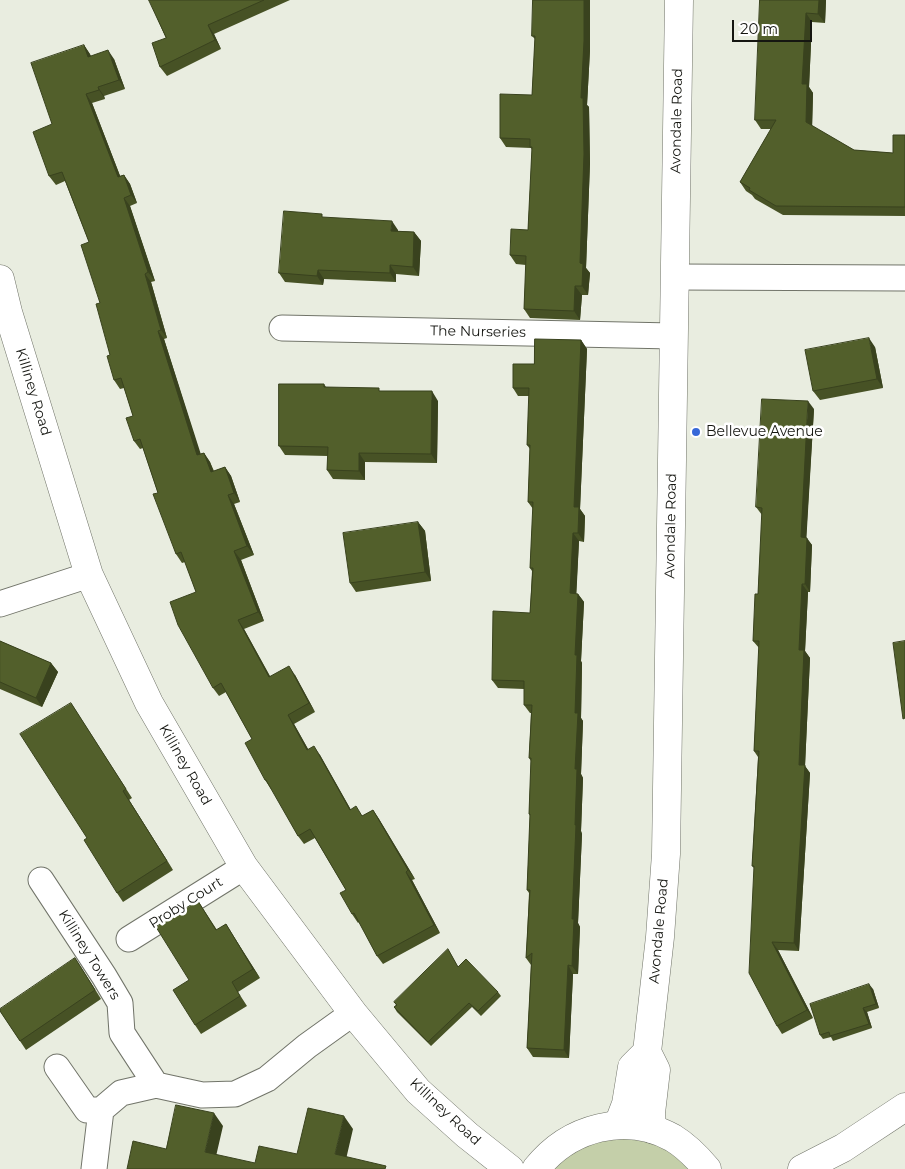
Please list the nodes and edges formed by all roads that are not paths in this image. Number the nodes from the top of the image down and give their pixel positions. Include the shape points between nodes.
1 (679, 0) edge
2 (676, 277) junction
3 (905, 278) edge
4 (0, 280) edge
5 (282, 328) dead end
6 (673, 336) junction
7 (89, 575) junction
8 (0, 604) edge
9 (244, 867) junction
10 (42, 880) dead end
11 (129, 939) dead end
12 (353, 1013) junction
13 (647, 1052) junction
14 (57, 1067) dead end
15 (156, 1085) junction
16 (905, 1107) edge
17 (101, 1110) junction
18 (618, 1125) junction
19 (652, 1129) junction
20 (94, 1169) edge
21 (510, 1169) edge
22 (536, 1169) edge
23 (707, 1169) edge
24 (802, 1169) edge

1 - 2 street, Avondale Road
2 - 3 street
2 - 6 street, Avondale Road
4 - 7 street, Killiney Road
5 - 6 street, The Nurseries
6 - 13 street, Avondale Road via 666,854
7 - 8 street
7 - 9 street, Killiney Road via 149,702
9 - 11 street, Proby Court
9 - 12 street, Killiney Road
10 - 15 street, Killiney Towers via 120,1003 122,1033
12 - 15 street via 267,1079 236,1094 202,1095
12 - 21 street, Killiney Road via 418,1091
13 - 18 street via 632,1067 626,1104
13 - 19 street, Avondale Road via 656,1070
14 - 17 street via 88,1110
15 - 17 street via 121,1093
16 - 24 street via 843,1148
17 - 20 street
18 - 19 street
18 - 22 street via 577,1135 544,1158
19 - 23 street via 687,1148

